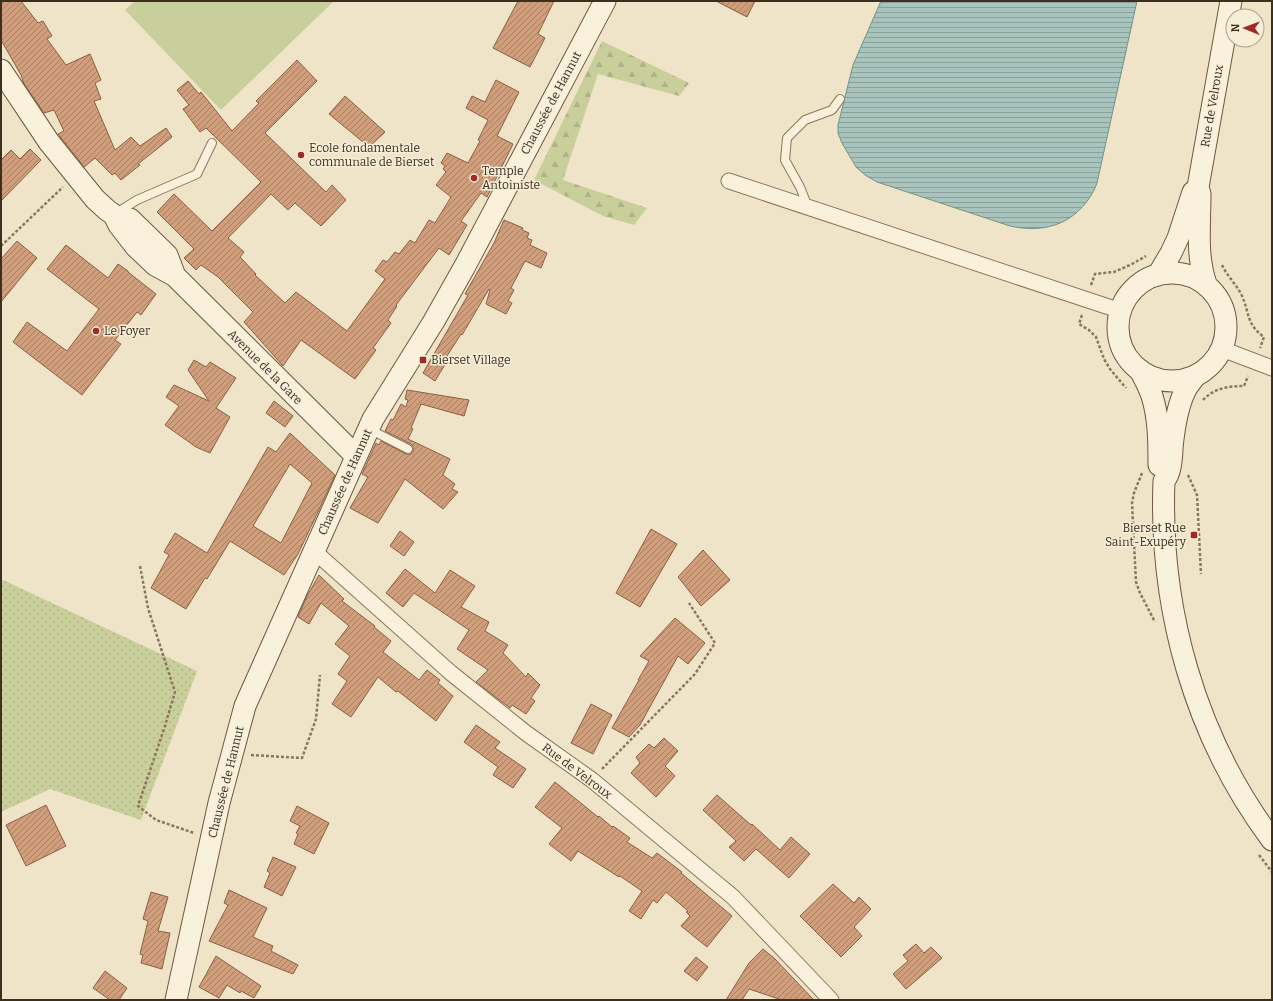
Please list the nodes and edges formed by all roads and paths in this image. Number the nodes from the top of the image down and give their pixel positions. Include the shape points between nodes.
1 (605, 1) edge
2 (1231, 1) edge
3 (1, 70) edge
4 (840, 99) dead end
5 (212, 143) dead end
6 (76, 175) junction
7 (730, 181) dead end
8 (1198, 187) junction
9 (808, 207) junction
10 (114, 215) junction
11 (1, 246) edge
12 (1148, 254) dead end
13 (1221, 263) dead end
14 (1095, 274) dead end
15 (1158, 275) junction
16 (1206, 284) junction
17 (1121, 310) junction
18 (1264, 337) dead end
19 (1222, 349) junction
20 (1272, 368) edge
21 (1140, 370) junction
22 (1195, 376) junction
23 (1244, 386) dead end
24 (1201, 402) dead end
25 (369, 428) junction
26 (408, 449) dead end
27 (356, 456) junction
28 (1187, 470) dead end
29 (1164, 481) junction
30 (314, 551) junction
31 (140, 566) dead end
32 (1201, 574) dead end
33 (689, 603) dead end
34 (320, 675) dead end
35 (232, 754) junction
36 (592, 780) junction
37 (211, 840) junction
38 (1272, 840) edge
39 (176, 1000) edge
40 (831, 1000) edge

1 - 25 street, Chaussée de Hannut via 465,266
2 - 8 street, Rue de Velroux
3 - 6 street, Avenue de la Gare via 49,142
4 - 9 lane via 832,110 805,120 787,138 785,160
5 - 10 lane via 197,174 137,200
6 - 10 street, Avenue de la Gare via 95,199
6 - 11 path
7 - 9 street
8 - 15 street, Rue de Velroux via 1193,192 1178,238
8 - 16 street, Rue de Velroux via 1199,251
9 - 17 street
10 - 27 street, Avenue de la Gare via 136,246 155,265 175,276
12 - 14 path via 1114,272
13 - 18 path via 1242,296 1250,322
15 - 16 street via 1174,273 1191,276
15 - 17 street via 1142,282 1129,295
16 - 19 street via 1218,298 1225,314 1226,332
17 - 21 street via 1119,337 1130,361
19 - 20 street
19 - 22 street via 1206,369
21 - 22 street via 1167,381
21 - 29 street via 1155,409 1159,471
22 - 29 street via 1185,390 1181,402 1168,477
23 - 24 path via 1222,388
25 - 26 lane
25 - 27 street, Chaussée de Hannut
27 - 30 street, Chaussée de Hannut
28 - 32 path via 1197,495
29 - 38 street via 1168,578 1189,676 1208,730 1225,765 1243,798
30 - 35 street, Chaussée de Hannut via 245,706
30 - 36 street, Rue de Velroux via 451,673 526,733
31 - 37 path via 148,608 175,692 138,806 156,820
33 - 36 path via 715,643 696,674
34 - 35 path via 316,720 302,758
35 - 37 street, Chaussée de Hannut
36 - 40 street, Rue de Velroux via 733,897
37 - 39 street, Chaussée de Hannut

